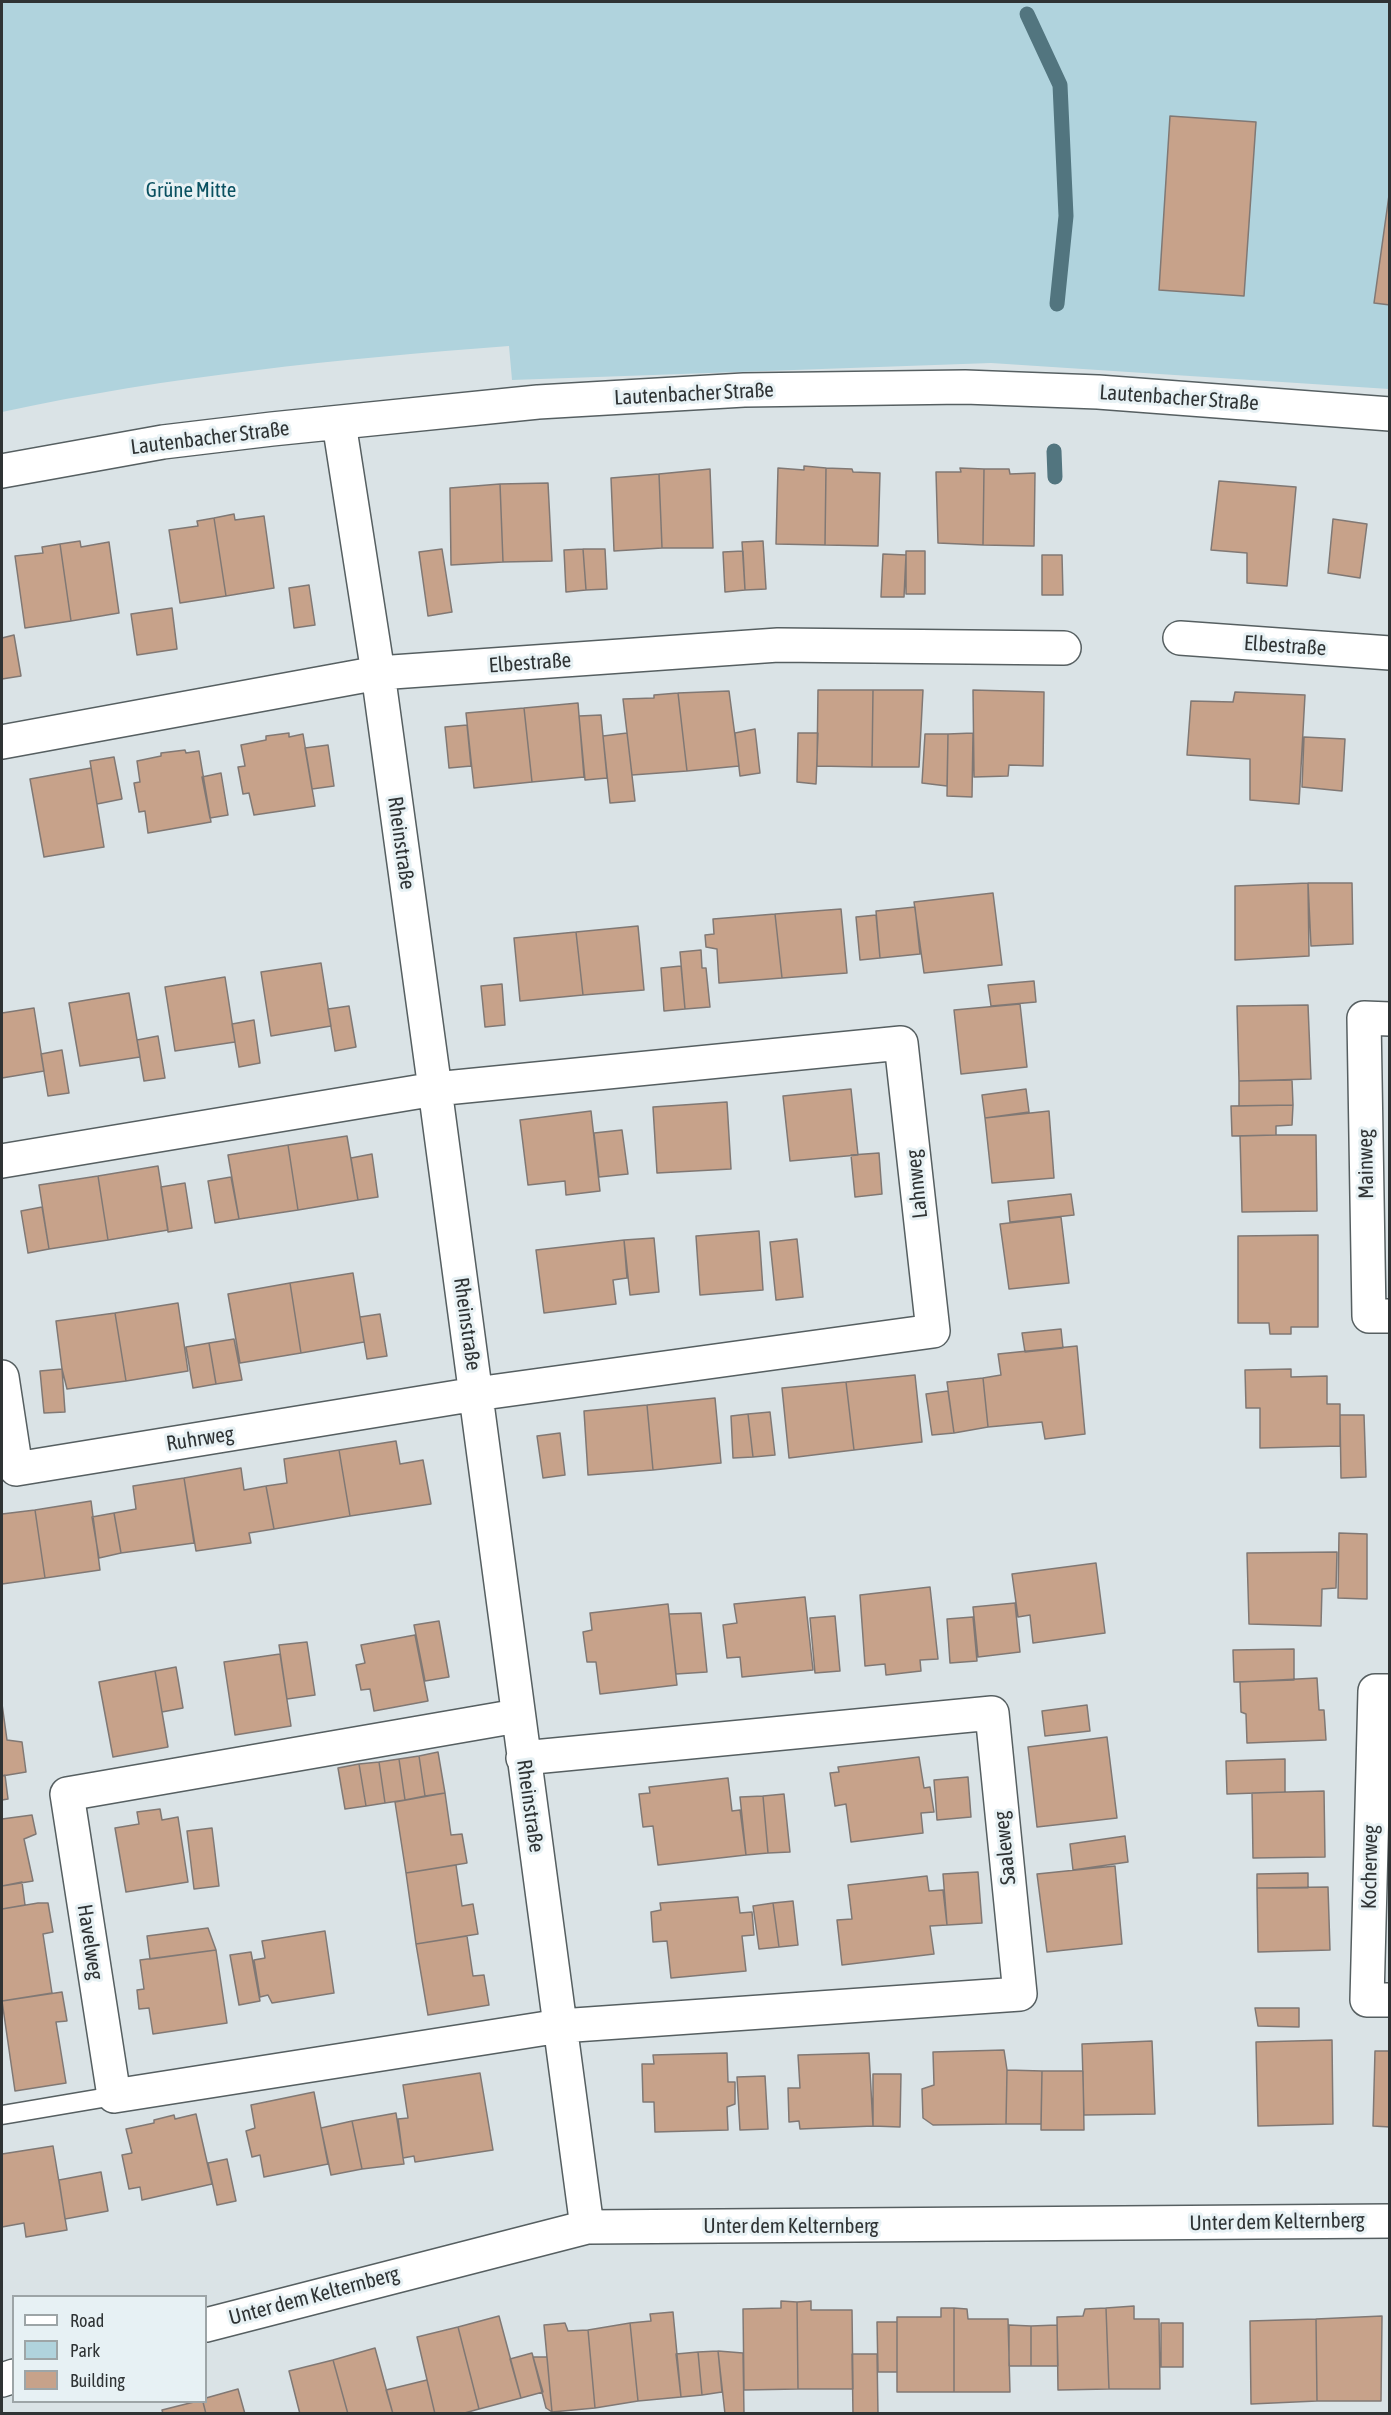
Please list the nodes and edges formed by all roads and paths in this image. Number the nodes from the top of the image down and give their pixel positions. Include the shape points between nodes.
1 (1389, 414) edge
2 (339, 423) junction
3 (2, 471) edge
4 (1180, 639) dead end
5 (1064, 648) dead end
6 (1389, 653) edge
7 (378, 673) junction
8 (2, 742) edge
9 (1389, 1019) edge
10 (435, 1089) junction
11 (2, 1161) edge
12 (1389, 1316) edge
13 (2, 1377) edge
14 (476, 1394) junction
15 (9, 1470) edge
16 (1389, 1691) edge
17 (517, 1716) junction
18 (523, 1758) junction
19 (1389, 2000) edge
20 (560, 2026) junction
21 (114, 2096) junction
22 (2, 2115) edge
23 (1389, 2221) edge
24 (586, 2227) junction
25 (207, 2325) edge

1 - 2 street, Lautenbacher Straße via 1098,392 965,387 744,390 538,402
2 - 3 street, Lautenbacher Straße via 163,442
2 - 7 street, Rheinstraße
4 - 6 street, Elbestraße
5 - 7 street, Elbestraße via 778,645
7 - 8 street, Elbestraße
7 - 10 street, Rheinstraße
9 - 12 street, Mainweg via 1364,1018 1369,1316
10 - 11 street
10 - 14 street, Rheinstraße
10 - 14 street, Lahnweg via 901,1043 933,1331
13 - 15 street, Ruhrweg
14 - 15 street, Ruhrweg
14 - 17 street, Rheinstraße
16 - 19 street, Kocherweg via 1374,1691 1367,2000
17 - 18 street, Rheinstraße
17 - 21 street, Havelweg via 67,1794
18 - 20 street, Rheinstraße
18 - 20 street, Saaleweg via 992,1713 1020,1994
20 - 21 street
20 - 24 street, Rheinstraße
21 - 22 lane
23 - 24 street, Unter dem Kelternberg
24 - 25 street, Unter dem Kelternberg

